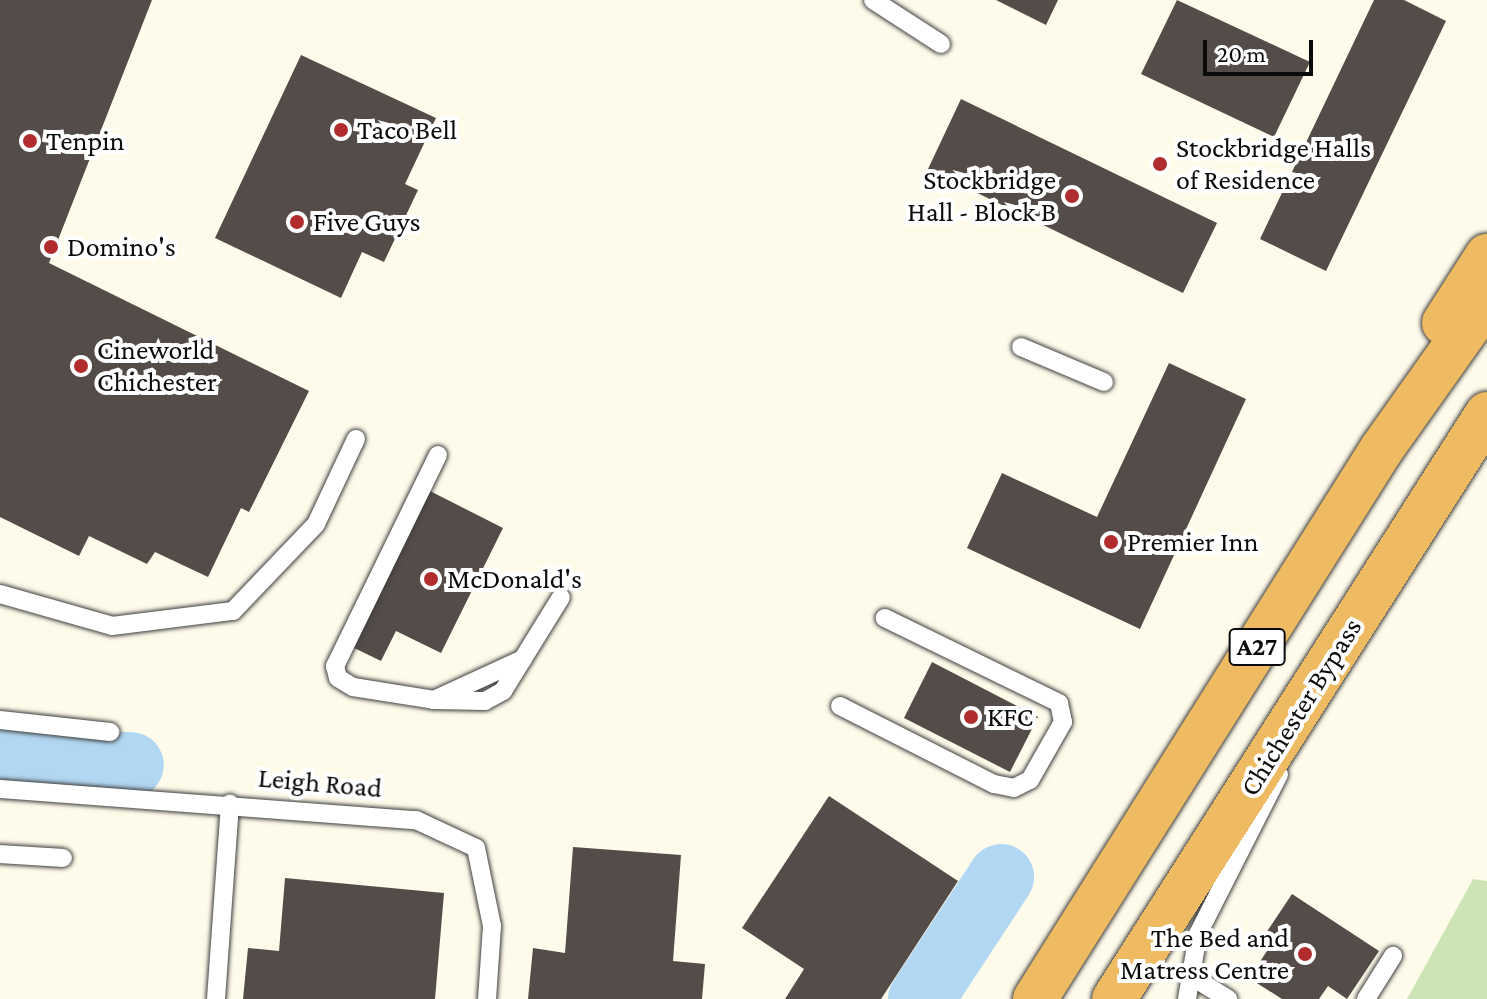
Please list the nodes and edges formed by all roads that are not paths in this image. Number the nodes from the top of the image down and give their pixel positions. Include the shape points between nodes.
1 (873, 0) edge
2 (941, 44) dead end
3 (1487, 256) edge
4 (1487, 301) edge
5 (1021, 347) dead end
6 (1104, 382) dead end
7 (1487, 414) edge
8 (356, 439) dead end
9 (1381, 450) junction
10 (438, 455) dead end
11 (0, 594) edge
12 (561, 597) dead end
13 (885, 618) dead end
14 (1314, 686) junction
15 (840, 706) dead end
16 (0, 720) edge
17 (110, 732) dead end
18 (0, 789) edge
19 (230, 804) junction
20 (0, 854) edge
21 (63, 858) dead end
22 (1393, 956) dead end
23 (1191, 976) junction
24 (216, 999) edge
25 (487, 999) edge
26 (1035, 999) edge
27 (1114, 999) edge
28 (1187, 999) edge
29 (1228, 999) edge
30 (1366, 999) edge

1 - 2 lane
3 - 9 highway, A27 via 1425,353 1392,414
4 - 9 highway, A27
5 - 6 lane
7 - 14 highway, Chichester Bypass / A27
8 - 11 lane via 316,524 233,611 112,626
9 - 26 highway, A27
10 - 12 lane via 335,666 338,678 353,687 434,700 485,701 503,691
13 - 15 lane via 1059,703 1063,722 1030,780 1014,788 994,784
14 - 23 lane via 1267,803 1198,934
14 - 27 highway, Chichester Bypass / A27
16 - 17 lane
18 - 19 lane, Leigh Road
19 - 24 lane
19 - 25 lane, Leigh Road via 416,820 476,848 492,926
20 - 21 lane
22 - 30 lane
23 - 28 lane
23 - 29 lane

